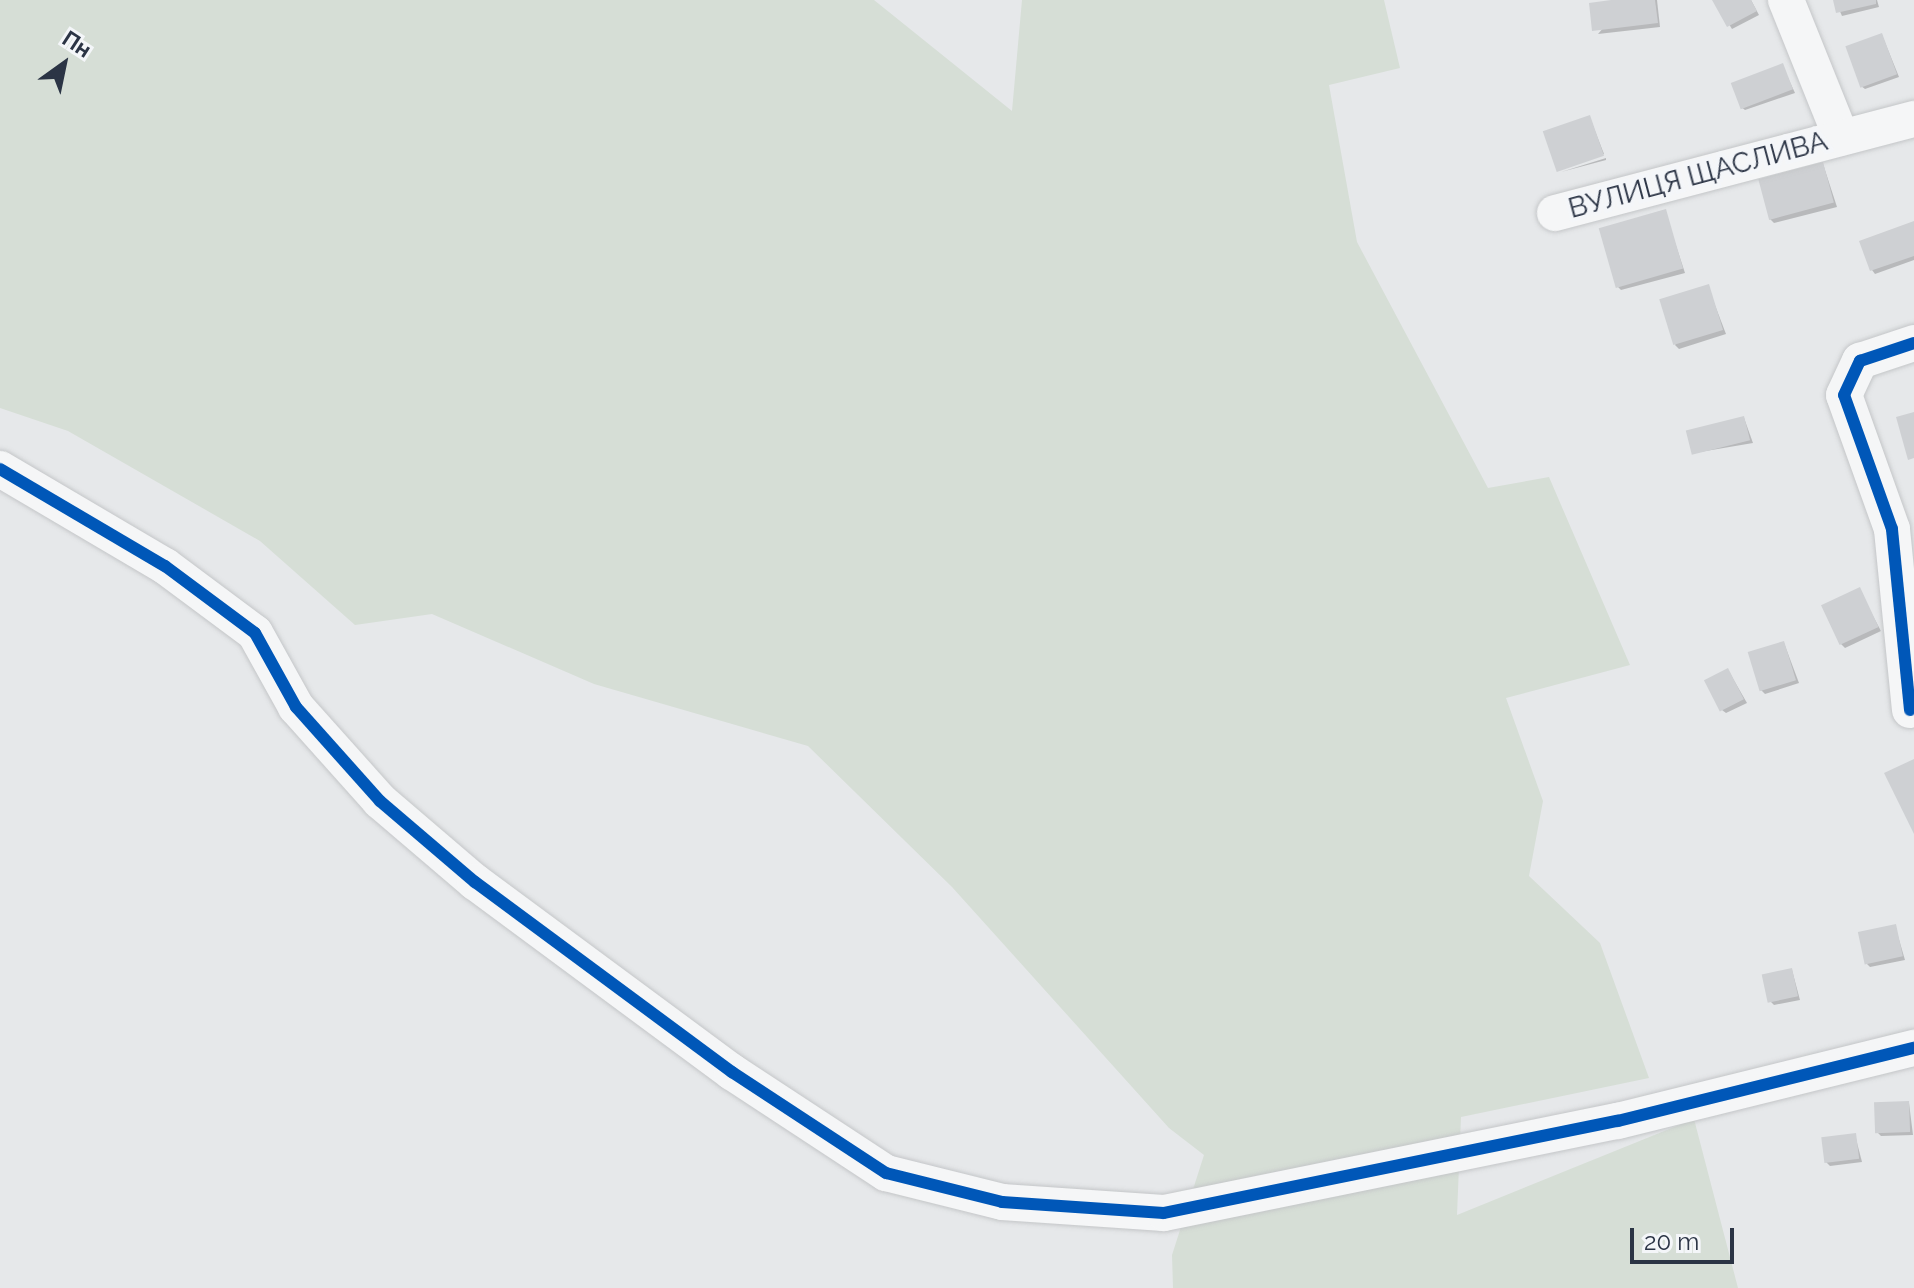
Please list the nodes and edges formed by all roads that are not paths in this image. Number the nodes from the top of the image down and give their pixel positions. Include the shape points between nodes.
1 (1786, 0) edge
2 (1914, 119) edge
3 (1841, 137) junction
4 (1555, 213) dead end
5 (1914, 343) edge
6 (0, 469) edge
7 (0, 495) edge
8 (284, 685) junction
9 (1910, 710) dead end
10 (1914, 1048) edge

1 - 3 street, ВУЛИЦЯ ЩАСЛИВА
2 - 3 street, ВУЛИЦЯ ЩАСЛИВА
3 - 4 street, ВУЛИЦЯ ЩАСЛИВА
5 - 9 street via 1860,361 1844,395 1892,529
6 - 8 street via 165,566 255,633
7 - 8 street via 78,533
8 - 10 street via 380,801 475,882 732,1072 886,1173 1002,1202 1164,1213 1618,1121

